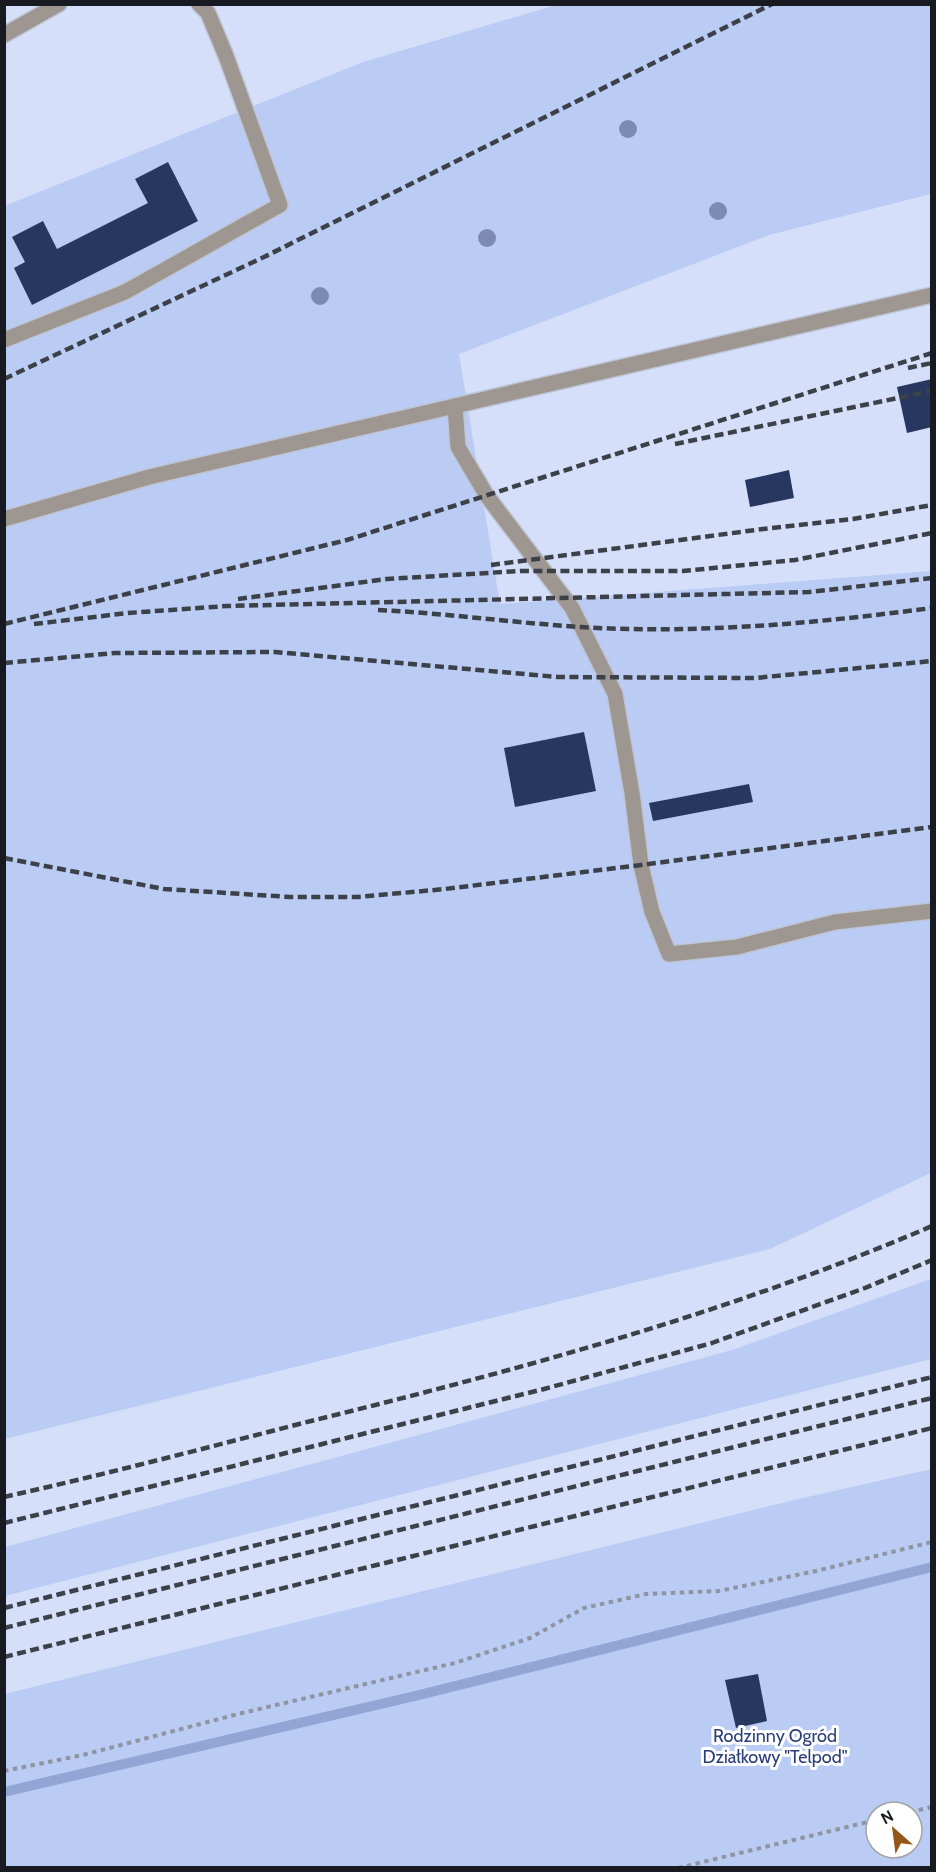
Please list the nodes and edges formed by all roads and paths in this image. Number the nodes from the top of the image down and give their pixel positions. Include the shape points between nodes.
1 (59, 4) edge
2 (199, 4) edge
3 (4, 35) edge
4 (932, 295) edge
5 (4, 340) edge
6 (455, 406) junction
7 (4, 519) edge
8 (932, 911) edge
9 (932, 1542) edge
10 (4, 1771) edge
11 (864, 1823) edge
12 (678, 1868) edge

1 - 3 lane
2 - 5 lane via 208,13 226,56 280,205 125,292
4 - 6 lane
6 - 7 lane via 149,477
6 - 8 lane via 458,447 487,496 572,608 615,694 641,865 652,912 669,954 737,947 835,922
9 - 10 path via 719,1591 646,1594 584,1608 530,1638 455,1663
11 - 12 path

